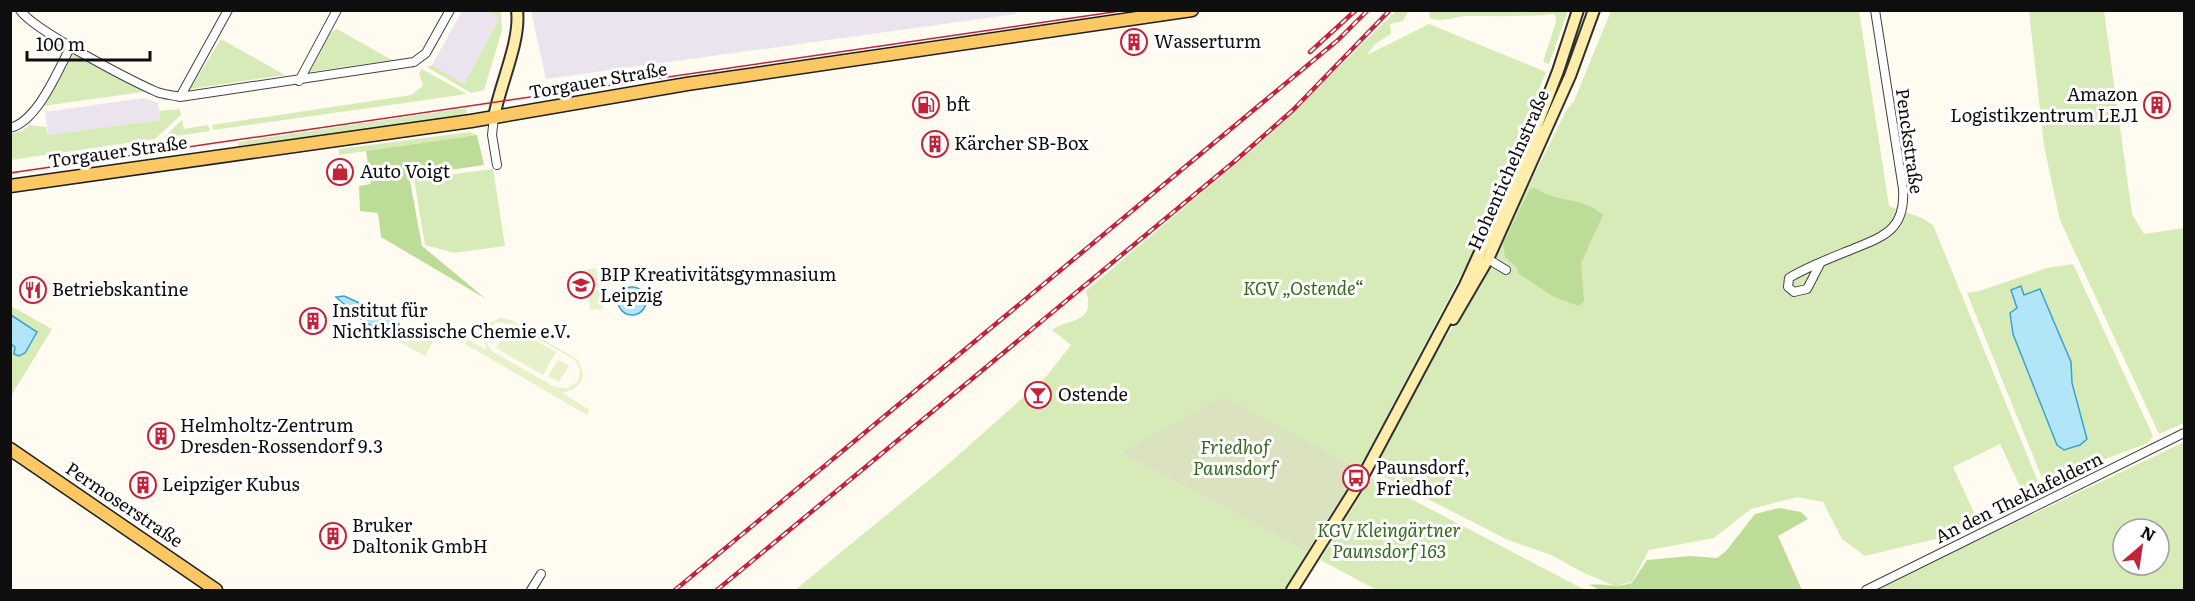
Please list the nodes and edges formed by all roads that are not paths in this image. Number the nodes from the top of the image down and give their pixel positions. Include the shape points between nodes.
1 (20, 10) edge
2 (228, 10) edge
3 (337, 10) edge
4 (450, 10) edge
5 (517, 10) edge
6 (1192, 10) edge
7 (1578, 10) edge
8 (1594, 10) edge
9 (1875, 10) edge
10 (71, 46) junction
11 (299, 81) junction
12 (180, 97) junction
13 (494, 117) junction
14 (10, 128) edge
15 (497, 165) dead end
16 (10, 186) edge
17 (1488, 259) junction
18 (1820, 264) dead end
19 (1506, 270) dead end
20 (1440, 335) junction
21 (2184, 433) edge
22 (12, 454) edge
23 (541, 574) dead end
24 (216, 591) edge
25 (531, 591) edge
26 (1292, 591) edge
27 (1866, 591) edge

1 - 10 street via 35,26
2 - 12 street
3 - 11 street
4 - 11 street via 426,53 414,62
5 - 13 main road via 518,29
6 - 13 main road, Torgauer Straße via 687,84
7 - 20 main road, Hohentichelnstraße via 1532,138
8 - 17 main road, Hohentichelnstraße via 1570,76
9 - 18 street, Penckstraße via 1903,189 1902,211 1886,236
10 - 12 street via 157,92
10 - 14 street via 35,111 20,126
11 - 12 street
13 - 15 street via 492,135
13 - 16 main road, Torgauer Straße
17 - 19 street
17 - 20 main road, Hohentichelnstraße via 1470,294
20 - 26 main road, Hohentichelnstraße via 1360,480
21 - 27 street, An den Theklafeldern
22 - 24 main road, Permoserstraße
23 - 25 street

